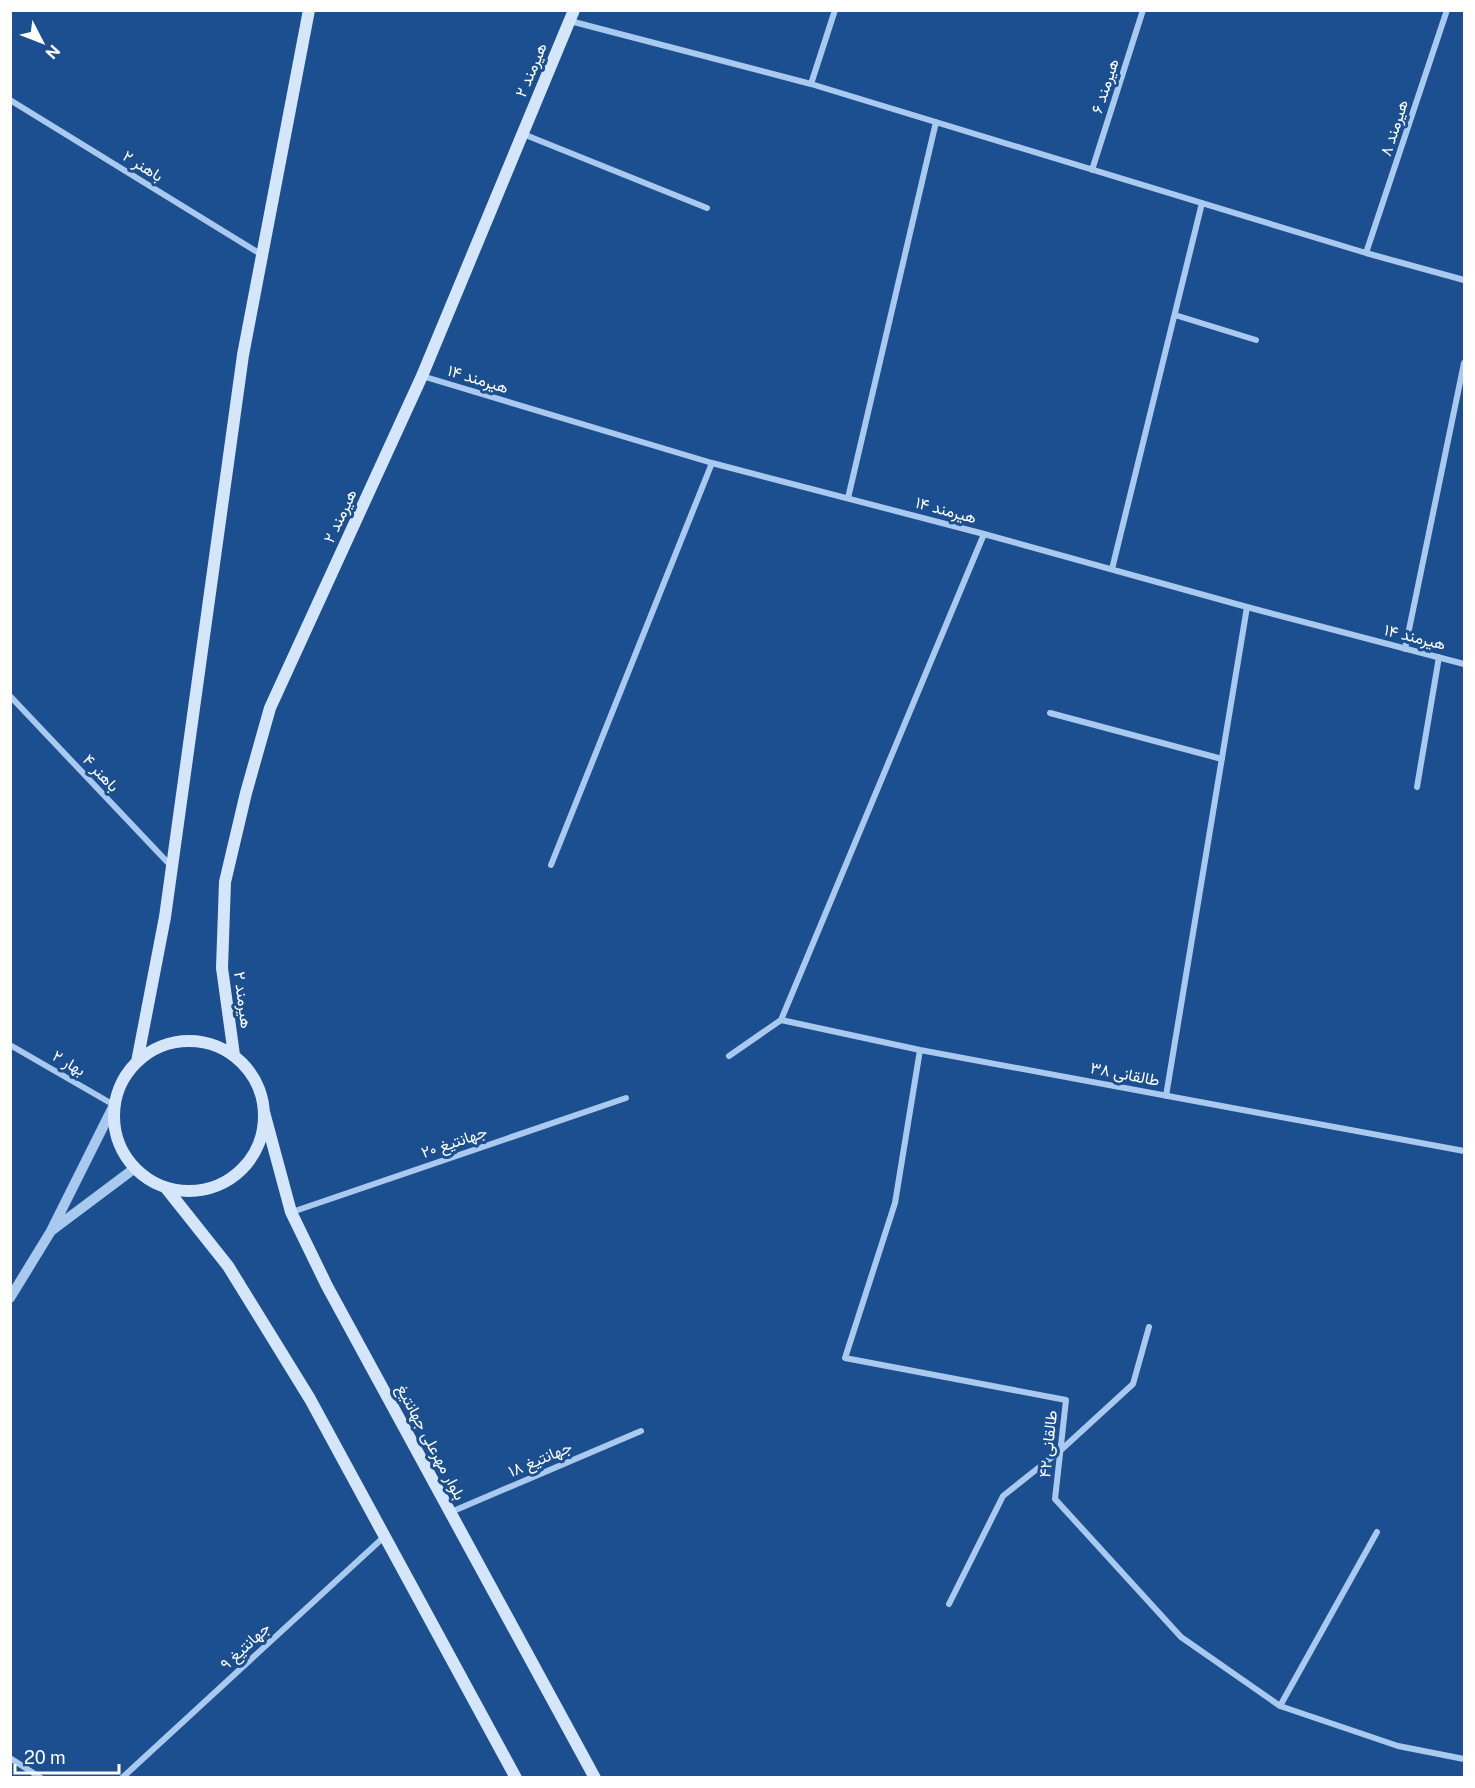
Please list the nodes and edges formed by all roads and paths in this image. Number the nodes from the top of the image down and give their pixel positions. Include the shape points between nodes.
1 (309, 10) edge
2 (835, 10) edge
3 (1143, 10) edge
4 (1447, 10) edge
5 (572, 16) edge
6 (811, 84) junction
7 (10, 100) edge
8 (936, 122) junction
9 (523, 134) junction
10 (1092, 170) junction
11 (1202, 203) junction
12 (707, 208) dead end
13 (1366, 254) junction
14 (262, 255) junction
15 (1464, 280) edge
16 (1175, 315) junction
17 (1256, 340) dead end
18 (1464, 363) edge
19 (422, 376) junction
20 (712, 463) junction
21 (848, 498) junction
22 (984, 534) junction
23 (1112, 569) junction
24 (1247, 607) junction
25 (1406, 649) junction
26 (1440, 657) junction
27 (1464, 664) edge
28 (10, 696) edge
29 (1050, 713) dead end
30 (1222, 759) junction
31 (1417, 787) dead end
32 (551, 865) dead end
33 (172, 868) junction
34 (781, 1020) junction
35 (10, 1045) edge
36 (920, 1050) junction
37 (234, 1055) junction
38 (729, 1056) dead end
39 (136, 1062) junction
40 (1166, 1095) junction
41 (626, 1098) dead end
42 (114, 1105) junction
43 (264, 1112) junction
44 (1464, 1152) edge
45 (135, 1168) junction
46 (166, 1188) junction
47 (291, 1212) junction
48 (51, 1232) junction
49 (10, 1298) edge
50 (1149, 1327) dead end
51 (641, 1431) dead end
52 (1061, 1450) junction
53 (450, 1513) junction
54 (1377, 1532) dead end
55 (385, 1535) junction
56 (949, 1604) dead end
57 (1280, 1706) junction
58 (10, 1758) edge
59 (1464, 1759) edge
60 (41, 1778) edge
61 (122, 1778) edge
62 (516, 1778) edge
63 (595, 1778) edge

1 - 14 main road
2 - 6 street
3 - 10 street, هیرمند ۶
4 - 13 street, هیرمند ۸
5 - 6 street
5 - 9 main road, هیرمند ۲
6 - 8 street
7 - 14 street, باهنر ۲
8 - 10 street
8 - 21 street
9 - 12 street
9 - 19 main road, هیرمند ۲
10 - 11 street
11 - 13 street
11 - 16 street
13 - 15 street
14 - 33 main road via 243,355
16 - 17 street
16 - 23 street
18 - 25 street
19 - 20 street, هیرمند ۱۴
19 - 37 main road, هیرمند ۲ via 270,708 246,793 225,882 222,968
20 - 21 street, هیرمند ۱۴
20 - 32 street
21 - 22 street, هیرمند ۱۴
22 - 23 street, هیرمند ۱۴
22 - 34 street
23 - 24 street, هیرمند ۱۴
24 - 25 street, هیرمند ۱۴
24 - 30 street
25 - 26 street, هیرمند ۱۴
26 - 27 street, هیرمند ۱۴
26 - 31 street
28 - 33 street, باهنر ۴
29 - 30 street
30 - 40 street
33 - 39 main road
34 - 36 street, طالقانی ۳۸
34 - 38 street
35 - 42 street, بهار ۲
36 - 40 street, طالقانی ۳۸
36 - 52 street, طالقانی ۴۲ via 895,1203 845,1358 1066,1400
37 - 39 main road via 215,1045 173,1042
37 - 43 main road via 250,1071 260,1091
39 - 42 main road via 122,1082
40 - 44 street, طالقانی ۳۸
41 - 47 street, جهانتیغ ۲۰
42 - 45 main road via 114,1128 121,1150
42 - 48 street
43 - 46 main road via 262,1136 251,1158 235,1176 213,1187 190,1191
43 - 47 main road, بلوار مهرعلی جهانتیغ
45 - 46 main road
45 - 48 street
46 - 55 main road via 228,1266 309,1398
47 - 53 main road, بلوار مهرعلی جهانتیغ
48 - 49 street
50 - 52 street via 1133,1384
51 - 53 street, جهانتیغ ۱۸
52 - 56 street via 1004,1496
52 - 57 street, طالقانی ۴۲ via 1055,1499 1181,1636
53 - 63 main road, بلوار مهرعلی جهانتیغ
54 - 57 street
55 - 61 street, جهانتیغ ۹
55 - 62 main road
57 - 59 street, طالقانی ۴۲ via 1398,1746
58 - 60 street

